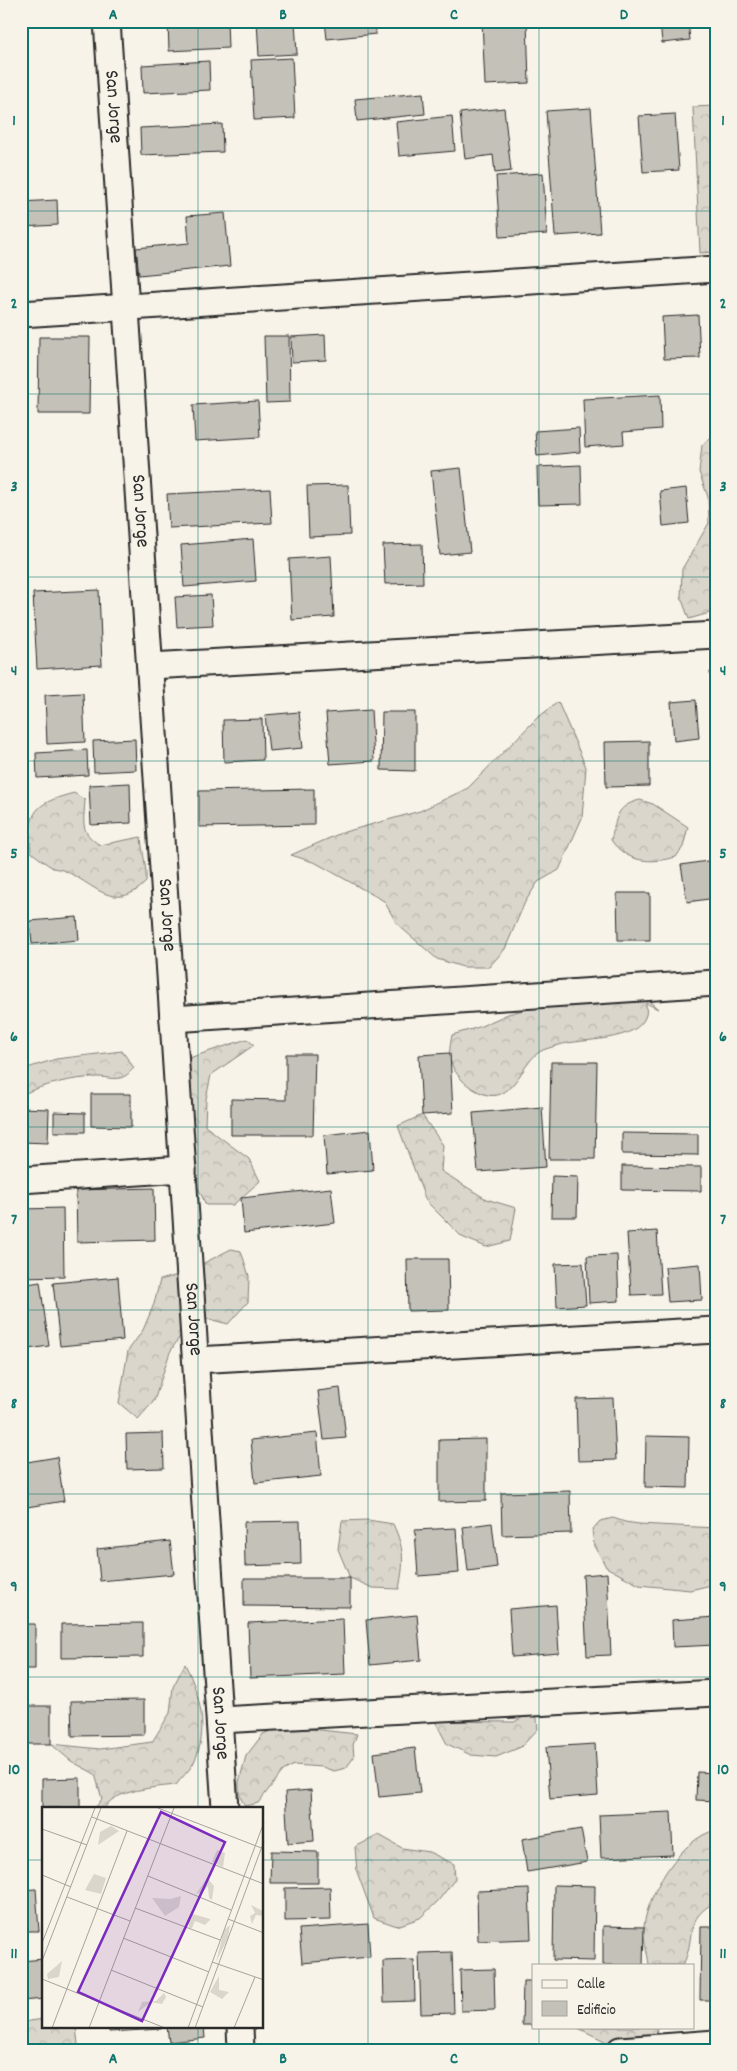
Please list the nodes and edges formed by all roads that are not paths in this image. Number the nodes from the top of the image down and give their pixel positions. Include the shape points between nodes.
1 (107, 21) edge
2 (716, 269) edge
3 (126, 308) junction
4 (21, 314) edge
5 (716, 635) edge
6 (150, 666) junction
7 (716, 983) edge
8 (173, 1019) junction
9 (183, 1169) junction
10 (21, 1180) edge
11 (716, 1330) edge
12 (196, 1360) junction
13 (716, 1693) edge
14 (220, 1720) junction
15 (225, 1807) edge
16 (240, 2028) edge
17 (716, 2044) edge
18 (242, 2050) edge
19 (620, 2050) edge

1 - 3 street, San Jorge
2 - 3 street
3 - 4 street
3 - 6 street, San Jorge
5 - 6 street
6 - 8 street, San Jorge
7 - 8 street
8 - 9 street, San Jorge
9 - 10 street
9 - 12 street, San Jorge
11 - 12 street
12 - 14 street, San Jorge
13 - 14 street
14 - 15 street, San Jorge
16 - 18 street
17 - 19 street

